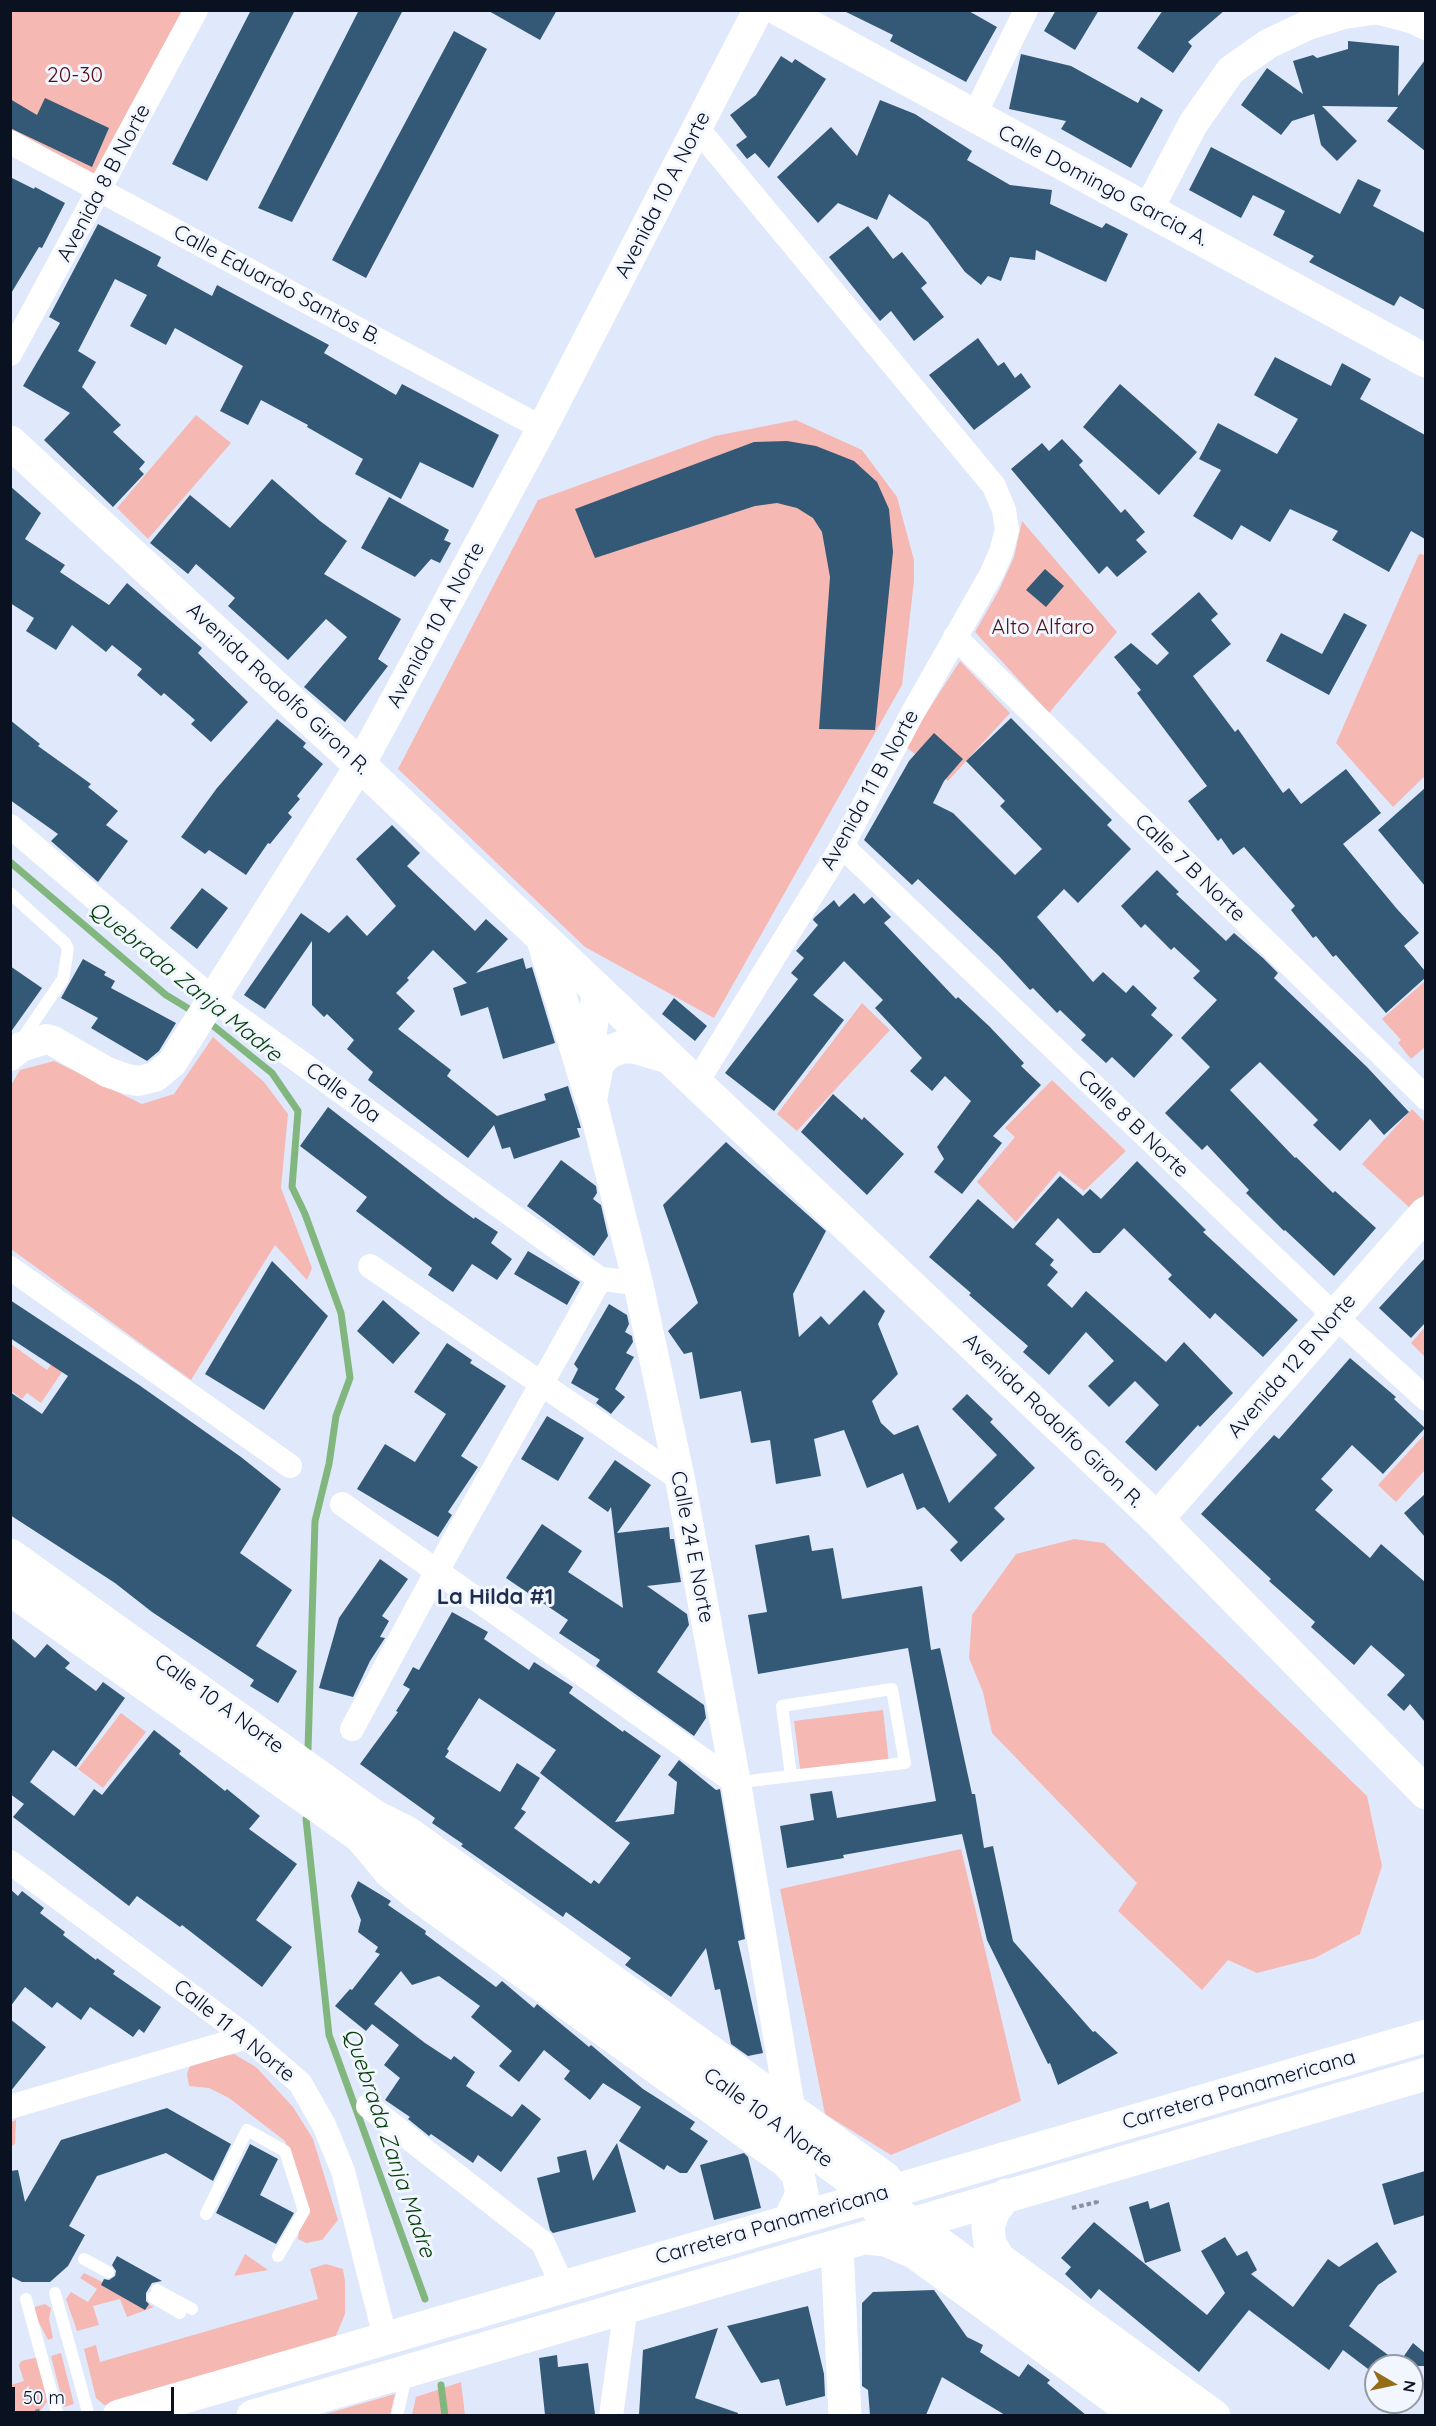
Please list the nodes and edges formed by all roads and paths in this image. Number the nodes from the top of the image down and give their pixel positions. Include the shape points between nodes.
1 (196, 10) edge
2 (758, 10) edge
3 (780, 10) edge
4 (1026, 10) edge
5 (1373, 10) edge
6 (1380, 10) edge
7 (1425, 25) edge
8 (974, 116) junction
9 (697, 128) junction
10 (10, 142) edge
11 (100, 190) junction
12 (1148, 210) junction
13 (10, 354) edge
14 (1425, 361) edge
15 (543, 428) junction
16 (10, 442) edge
17 (955, 637) junction
18 (360, 765) junction
19 (10, 826) edge
20 (842, 846) junction
21 (10, 893) edge
22 (543, 939) junction
23 (597, 989) junction
24 (210, 1004) junction
25 (10, 1056) edge
26 (672, 1058) junction
27 (697, 1082) junction
28 (591, 1097) junction
29 (1425, 1098) edge
30 (1425, 1213) edge
31 (370, 1266) dead end
32 (10, 1268) edge
33 (600, 1279) junction
34 (638, 1283) junction
35 (1336, 1317) junction
36 (541, 1382) junction
37 (1425, 1399) edge
38 (290, 1467) dead end
39 (680, 1479) junction
40 (342, 1504) dead end
41 (1157, 1519) junction
42 (10, 1555) edge
43 (437, 1571) junction
44 (10, 1589) edge
45 (352, 1729) dead end
46 (283, 1766) junction
47 (791, 1776) junction
48 (736, 1783) junction
49 (1425, 1793) edge
50 (367, 1826) junction
51 (10, 1862) edge
52 (1425, 2036) edge
53 (247, 2037) junction
54 (1366, 2053) junction
55 (1425, 2054) edge
56 (1425, 2074) edge
57 (368, 2106) dead end
58 (10, 2107) edge
59 (790, 2108) junction
60 (1127, 2122) junction
61 (762, 2144) junction
62 (886, 2185) junction
63 (1006, 2195) junction
64 (206, 2214) dead end
65 (789, 2221) junction
66 (915, 2237) junction
67 (851, 2242) junction
68 (86, 2255) dead end
69 (278, 2256) dead end
70 (999, 2259) junction
71 (110, 2268) dead end
72 (562, 2285) junction
73 (685, 2288) junction
74 (56, 2293) dead end
75 (155, 2293) dead end
76 (974, 2293) junction
77 (26, 2299) dead end
78 (626, 2306) junction
79 (186, 2311) dead end
80 (591, 2316) junction
81 (386, 2337) junction
82 (408, 2369) junction
83 (240, 2381) junction
84 (58, 2415) edge
85 (89, 2415) edge
86 (119, 2415) edge
87 (189, 2415) edge
88 (253, 2415) edge
89 (397, 2415) edge
90 (611, 2415) edge
91 (845, 2415) edge
92 (1139, 2415) edge
93 (1176, 2415) edge
94 (1214, 2415) edge

1 - 11 street, Avenida 8 B Norte
2 - 9 street, Avenida 10 A Norte
3 - 8 main road, Calle Domingo Garcia A.
4 - 8 street
5 - 12 street via 1308,25 1268,44 1231,69 1193,124
6 - 7 street
8 - 12 main road, Calle Domingo Garcia A.
9 - 15 street, Avenida 10 A Norte
9 - 17 street, Avenida 11 B Norte via 994,486 1007,530 992,573
10 - 11 street, Calle Eduardo Santos B.
11 - 13 street, Avenida 8 B Norte
11 - 15 street, Calle Eduardo Santos B.
12 - 14 main road, Calle Domingo Garcia A.
15 - 18 street, Avenida 10 A Norte
16 - 18 main road, Avenida Rodolfo Giron R.
17 - 20 street, Avenida 11 B Norte
17 - 29 street, Calle 7 B Norte
18 - 22 main road, Avenida Rodolfo Giron R.
18 - 24 street, Avenida 10 A Norte
19 - 24 street, Calle 10a
20 - 27 street, Avenida 11 B Norte
20 - 35 street, Calle 8 B Norte
21 - 25 lane via 68,949 63,979
22 - 23 main road, Avenida Rodolfo Giron R.
22 - 28 main road
23 - 26 main road, Avenida Rodolfo Giron R.
23 - 28 street, Calle 24 E Norte
24 - 25 street, Avenida 10 A Norte via 162,1073 138,1081 107,1072 46,1039 21,1047
24 - 33 street, Calle 10a
26 - 27 main road, Avenida Rodolfo Giron R.
26 - 28 main road via 634,1047 609,1052 598,1062
27 - 41 main road, Avenida Rodolfo Giron R.
28 - 34 street, Calle 24 E Norte
30 - 35 main road, Avenida 12 B Norte
31 - 36 street
32 - 38 street
33 - 34 street, Calle 10a
33 - 36 street
34 - 39 street, Calle 24 E Norte
35 - 37 street, Calle 8 B Norte
35 - 41 main road, Avenida 12 B Norte
36 - 39 street
36 - 43 street
39 - 48 street, Calle 24 E Norte
40 - 43 street
41 - 49 main road, Avenida Rodolfo Giron R.
42 - 46 main road, Calle 10 A Norte
43 - 45 street
43 - 48 street
44 - 46 main road, Calle 10 A Norte
46 - 50 main road, Calle 10 A Norte
47 - 47 lane via 782,1706 892,1689 905,1762
47 - 48 lane
48 - 59 street, Calle 24 E Norte
50 - 59 main road via 408,1833
50 - 61 main road via 390,1872 416,1894
50 - 93 main road, Calle 10 A Norte
51 - 53 street, Calle 11 A Norte
52 - 54 main road, Carretera Panamericana
53 - 58 street
53 - 81 street, Calle 11 A Norte via 300,2083 324,2125 343,2171
54 - 55 main road
54 - 60 main road, Carretera Panamericana
56 - 63 main road, Carretera Panamericana
57 - 72 street via 543,2243
59 - 61 main road via 786,2136 772,2144
59 - 62 main road
60 - 62 main road, Carretera Panamericana via 1059,2144 999,2145
60 - 66 main road via 936,2195 928,2201
61 - 65 main road via 798,2174 802,2194
62 - 65 main road, Carretera Panamericana
62 - 73 main road via 878,2208 854,2221 717,2260
63 - 66 main road, Carretera Panamericana
63 - 70 main road via 988,2227 990,2244
64 - 69 lane via 247,2130 285,2151 304,2211
65 - 72 main road, Carretera Panamericana
66 - 67 main road
66 - 76 main road
67 - 73 main road, Carretera Panamericana
67 - 91 main road
68 - 71 lane
70 - 76 main road via 984,2266
70 - 94 main road
72 - 81 main road, Carretera Panamericana
73 - 78 main road, Carretera Panamericana
74 - 85 lane
75 - 79 lane
76 - 92 main road
77 - 84 lane
78 - 80 main road, Carretera Panamericana
78 - 90 street
80 - 81 main road via 554,2308 440,2342 411,2344
80 - 82 main road, Carretera Panamericana
81 - 83 main road, Carretera Panamericana
81 - 88 main road via 358,2364 277,2392
82 - 88 main road, Carretera Panamericana
82 - 89 lane
83 - 86 main road, Carretera Panamericana
83 - 87 main road via 224,2405

